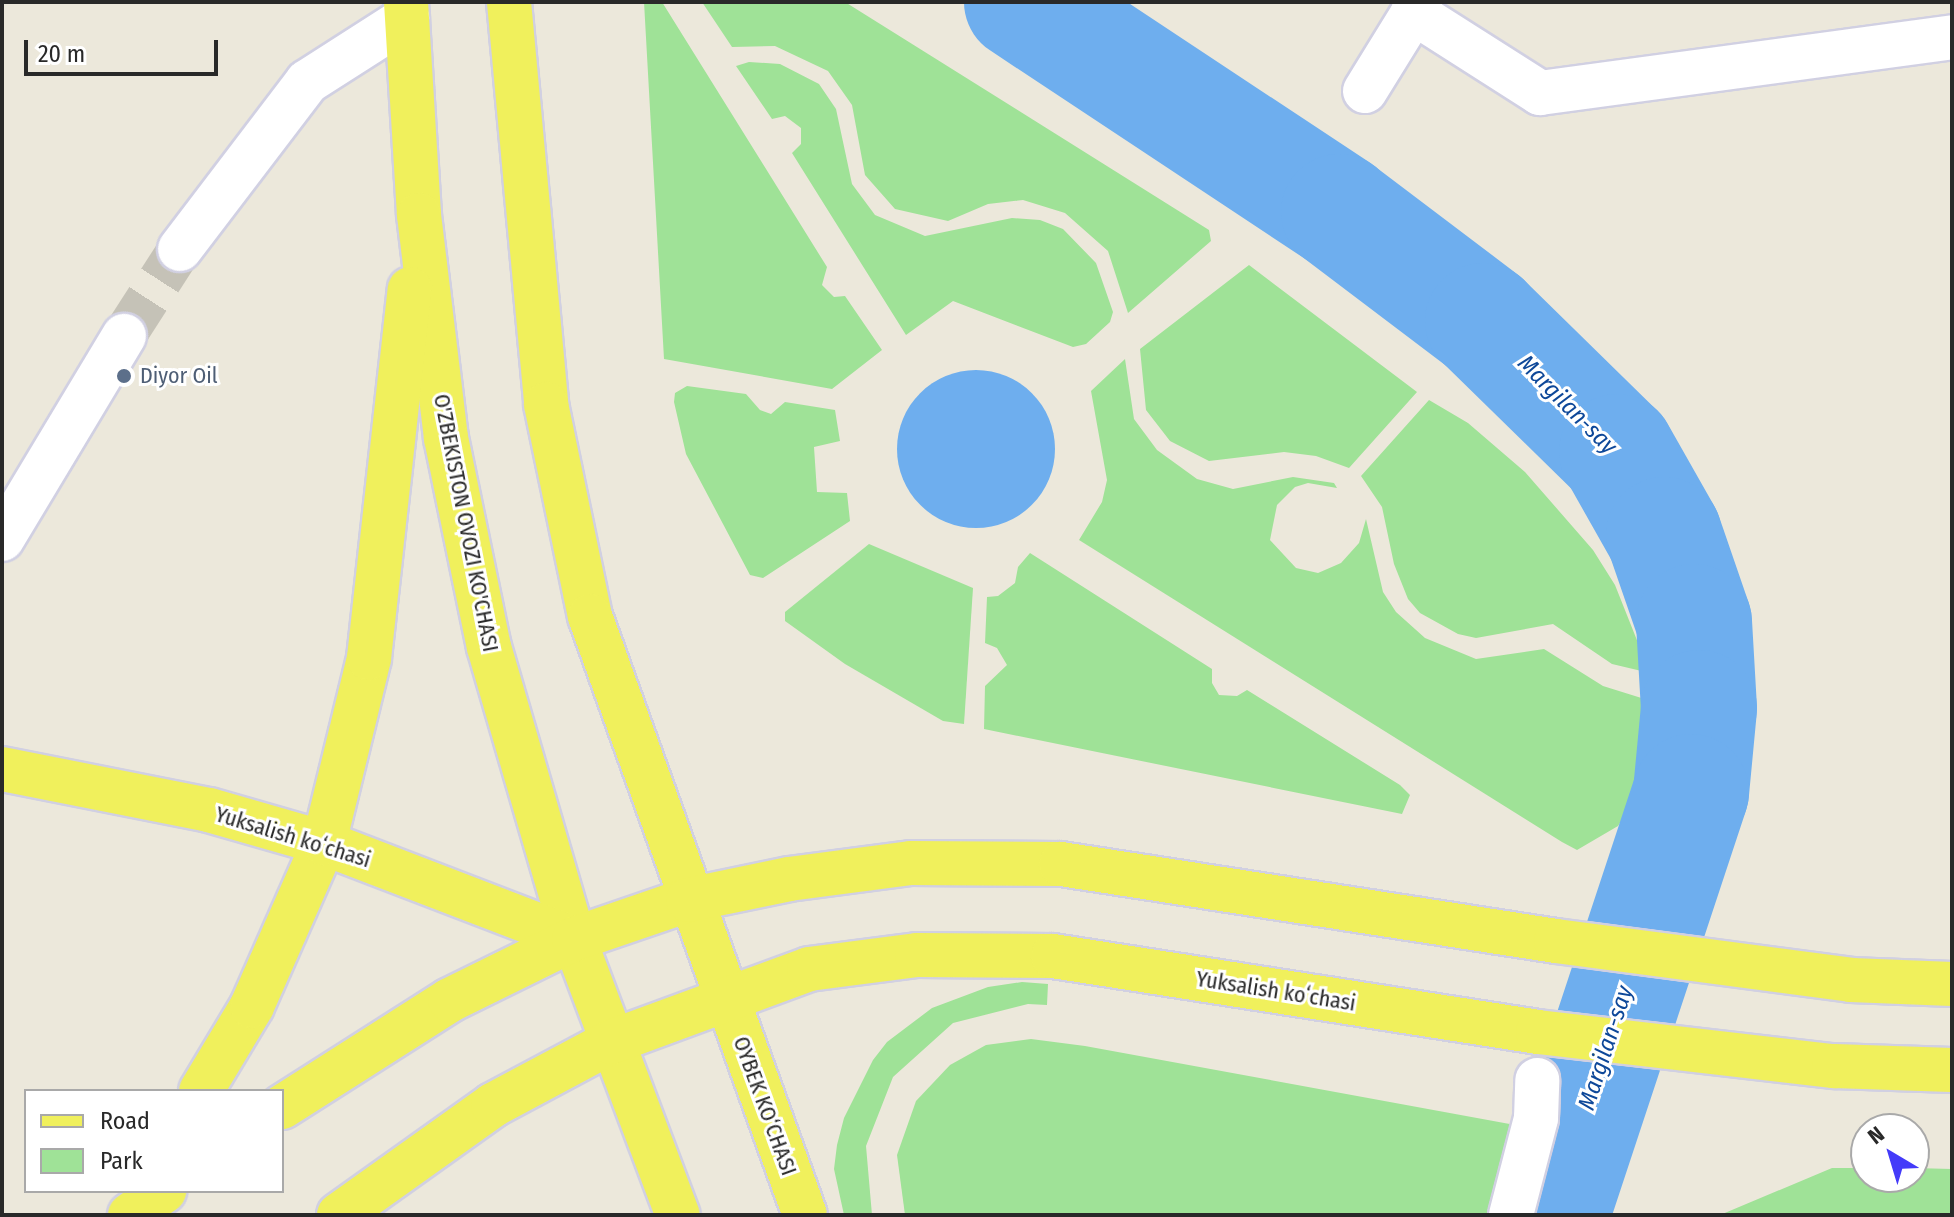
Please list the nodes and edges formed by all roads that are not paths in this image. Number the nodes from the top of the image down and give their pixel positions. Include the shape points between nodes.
1 (509, 2) edge
2 (1417, 7) edge
3 (407, 10) edge
4 (1952, 37) edge
5 (1365, 91) dead end
6 (419, 215) junction
7 (180, 249) tunnel mouth
8 (124, 336) tunnel mouth
9 (2, 539) edge
10 (2, 769) edge
11 (324, 843) junction
12 (688, 900) junction
13 (574, 939) junction
14 (1952, 984) edge
15 (725, 997) junction
16 (611, 1042) junction
17 (1952, 1070) edge
18 (1537, 1080) dead end
19 (202, 1089) edge
20 (284, 1106) edge
21 (141, 1193) edge
22 (161, 1193) edge
23 (129, 1215) edge
24 (339, 1215) edge
25 (678, 1215) edge
26 (805, 1215) edge
27 (1511, 1215) edge

1 - 12 main road via 549,419 590,616
2 - 4 lane via 1540,93
2 - 5 lane
3 - 6 main road, O'ZBEKISTON OVOZI KO'CHASI
3 - 7 lane via 307,82
6 - 11 main road via 369,658
6 - 13 main road, O'ZBEKISTON OVOZI KO'CHASI via 446,438 486,632
8 - 9 lane
10 - 11 main road, Yuksalish koʻchasi via 209,810
11 - 13 main road, Yuksalish koʻchasi
11 - 19 main road via 252,1006
12 - 13 main road
12 - 14 main road via 789,879 911,863 1061,864 1556,941 1851,980
12 - 15 main road, OYBEK KO‘CHASI
13 - 16 main road, O'ZBEKISTON OVOZI KO'CHASI
13 - 20 main road via 450,1000
15 - 16 main road, Yuksalish koʻchasi
15 - 17 main road, Yuksalish koʻchasi via 809,969 917,955 1053,956 1538,1032 1834,1066
15 - 26 main road, OYBEK KO‘CHASI
16 - 24 main road, Yuksalish koʻchasi via 493,1105
16 - 25 main road
18 - 27 lane via 1536,1118
21 - 23 main road
22 - 23 main road

